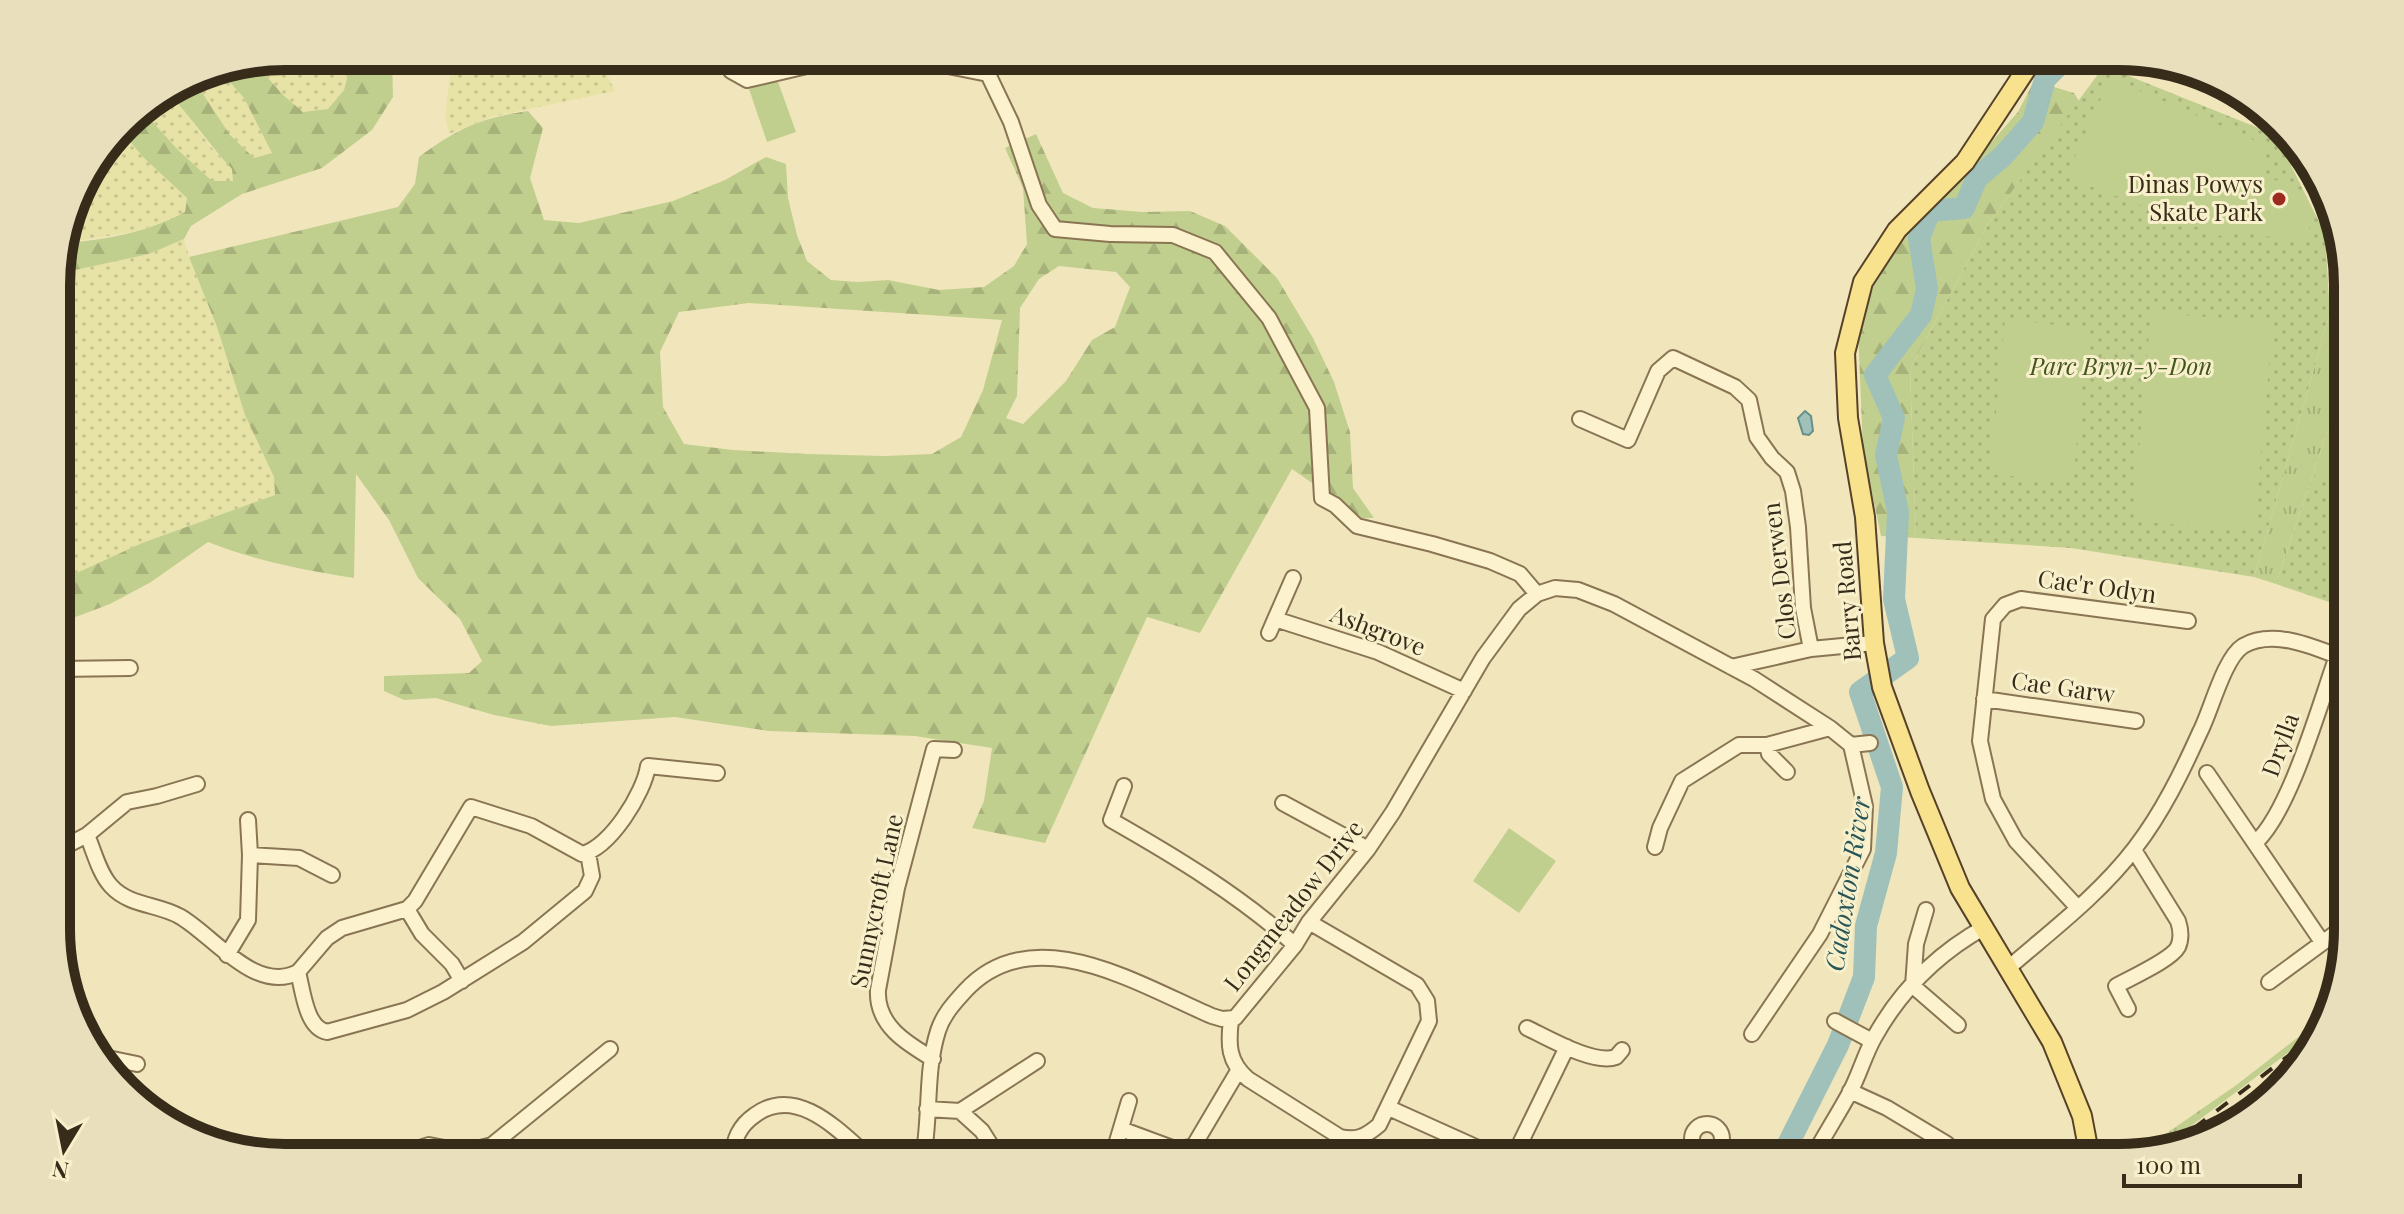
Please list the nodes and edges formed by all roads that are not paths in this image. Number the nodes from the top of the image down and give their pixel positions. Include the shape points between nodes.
1 (730, 70) edge
2 (790, 70) edge
3 (968, 70) edge
4 (2026, 70) edge
5 (1580, 419) dead end
6 (1293, 578) dead end
7 (1537, 594) junction
8 (2188, 621) dead end
9 (1874, 643) junction
10 (1811, 649) junction
11 (2334, 656) edge
12 (1731, 667) junction
13 (130, 668) dead end
14 (70, 669) edge
15 (2334, 678) edge
16 (1464, 691) junction
17 (1984, 699) junction
18 (2136, 721) dead end
19 (1830, 728) junction
20 (1870, 743) dead end
21 (1767, 745) junction
22 (1851, 745) junction
23 (954, 750) dead end
24 (1787, 772) dead end
25 (717, 773) dead end
26 (2207, 773) dead end
27 (197, 784) dead end
28 (1124, 786) dead end
29 (1283, 803) dead end
30 (248, 820) dead end
31 (87, 835) junction
32 (2255, 843) junction
33 (70, 844) edge
34 (1655, 847) dead end
35 (1368, 849) junction
36 (2134, 850) junction
37 (588, 853) junction
38 (250, 855) junction
39 (332, 875) dead end
40 (2078, 908) junction
41 (407, 909) junction
42 (1926, 910) dead end
43 (1309, 922) junction
44 (1985, 927) junction
45 (2334, 934) edge
46 (2322, 942) junction
47 (1295, 945) junction
48 (227, 955) junction
49 (2007, 969) junction
50 (298, 972) junction
51 (462, 981) junction
52 (2269, 982) dead end
53 (1913, 986) junction
54 (2128, 1009) dead end
55 (1231, 1020) junction
56 (1835, 1021) dead end
57 (1958, 1025) dead end
58 (1527, 1028) dead end
59 (1752, 1034) dead end
60 (1872, 1041) junction
61 (1567, 1047) junction
62 (610, 1049) dead end
63 (1622, 1050) dead end
64 (114, 1059) edge
65 (933, 1059) junction
66 (1037, 1061) dead end
67 (137, 1064) dead end
68 (1238, 1071) junction
69 (1850, 1091) junction
70 (1129, 1101) dead end
71 (1389, 1108) junction
72 (927, 1109) junction
73 (960, 1111) junction
74 (1121, 1129) junction
75 (1349, 1139) junction
76 (493, 1144) edge
77 (735, 1144) edge
78 (854, 1144) edge
79 (924, 1144) edge
80 (990, 1144) edge
81 (1116, 1144) edge
82 (1162, 1144) edge
83 (1197, 1144) edge
84 (1348, 1144) edge
85 (1469, 1144) edge
86 (1520, 1144) edge
87 (1820, 1144) edge
88 (1947, 1144) dead end
89 (2087, 1144) edge

1 - 2 street via 747,80
3 - 7 street via 988,74 1011,122 1039,205 1055,229 1173,235 1215,252 1269,318 1317,408 1322,498 1357,526 1520,574
4 - 9 main road, Barry Road via 1965,162 1897,230 1863,282 1845,353
5 - 10 street, Clos Derwen via 1628,440 1658,371 1673,358 1735,387 1749,400 1757,437 1787,472 1793,491
6 - 16 street, Ashgrove via 1272,626 1378,652
7 - 12 street via 1565,589 1594,596
7 - 16 street, Longmeadow Drive via 1519,609
8 - 17 street, Cae'r Odyn via 2033,599 2010,602 1997,612 1991,628
9 - 10 street
9 - 44 main road, Barry Road via 1880,678 1920,791 1960,888
10 - 12 street
11 - 36 street via 2273,638 2260,638 2239,649 2178,777
12 - 19 street
13 - 14 street
15 - 32 street, Drylla via 2289,788
16 - 35 street, Longmeadow Drive
17 - 18 street, Cae Garw
17 - 40 street, Cae'r Odyn via 1980,746 1998,809 2025,853
19 - 21 street
19 - 22 street
20 - 22 street
21 - 24 street
21 - 34 street via 1739,745 1682,781
22 - 59 street via 1865,806 1863,849 1820,934
23 - 65 street, Sunnycroft Lane via 934,749 897,888 878,990 887,1024
25 - 37 street via 648,766 636,801
26 - 32 street
27 - 31 street via 127,802
28 - 47 street via 1111,820 1260,913
29 - 35 street
30 - 38 street
31 - 33 street
31 - 48 street via 115,890 183,918
32 - 46 street
35 - 43 street, Longmeadow Drive
36 - 40 street
36 - 54 street via 2181,931 2173,953 2116,986
37 - 41 street via 576,853 531,826 471,807
37 - 51 street via 592,876 585,891 523,942
38 - 39 street via 299,858
38 - 48 street via 248,920
40 - 49 street
41 - 50 street via 342,928
41 - 51 street
42 - 53 street via 1916,944
43 - 47 street, Longmeadow Drive
43 - 71 street via 1417,985 1427,1001 1429,1021
44 - 49 main road, Barry Road
44 - 53 street via 1929,965
45 - 46 street
46 - 52 street
47 - 55 street, Longmeadow Drive
48 - 50 street via 266,974
49 - 89 main road, Barry Road via 2052,1042 2082,1116
50 - 51 street via 315,1027 327,1032 407,1010
53 - 57 street
53 - 60 street
55 - 65 street, Longmeadow Drive via 1080,961 1027,959 995,969 970,986 942,1021
55 - 68 street via 1229,1047
56 - 60 street
58 - 61 street
60 - 69 street
61 - 63 street via 1606,1060
61 - 86 street
62 - 76 street
64 - 67 street
65 - 72 street, Longmeadow Drive
66 - 73 street
68 - 75 street
68 - 83 street
69 - 87 street
69 - 88 street
70 - 74 street
71 - 75 street via 1369,1134
71 - 85 street
72 - 73 street
72 - 79 street, Longmeadow Drive
73 - 80 street
74 - 81 street
74 - 82 street
75 - 84 street
77 - 78 street via 737,1133 760,1111 796,1105 823,1118

